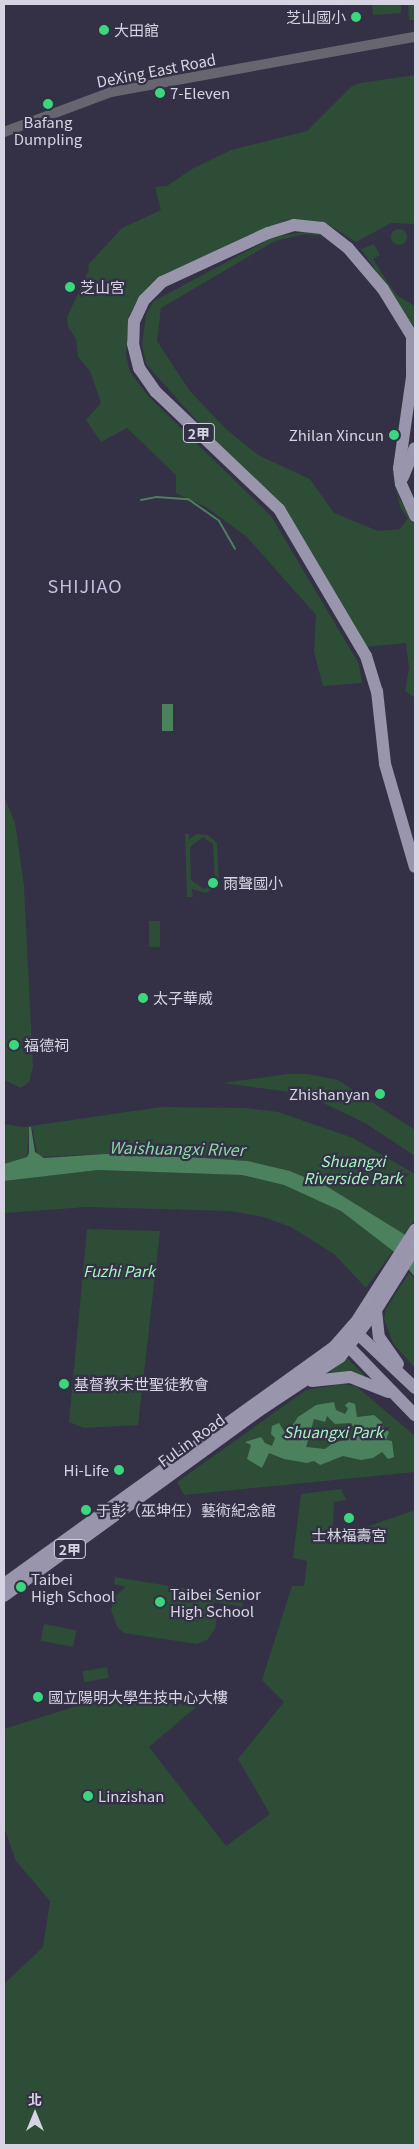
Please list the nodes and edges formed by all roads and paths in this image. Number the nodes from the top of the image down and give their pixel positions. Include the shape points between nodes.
1 (415, 37) edge
2 (4, 132) edge
3 (413, 339) edge
4 (415, 448) edge
5 (401, 484) junction
6 (415, 516) edge
7 (415, 867) edge
8 (415, 1230) edge
9 (415, 1248) edge
10 (378, 1296) junction
11 (376, 1310) junction
12 (353, 1334) junction
13 (349, 1347) junction
14 (405, 1377) junction
15 (300, 1384) junction
16 (415, 1388) edge
17 (398, 1397) junction
18 (415, 1414) edge
19 (4, 1584) edge
20 (4, 1596) edge

1 - 2 street, DeXing East Road via 111,92
3 - 5 main road, 2甲 via 412,377 400,450
3 - 7 main road, 2甲 via 383,290 348,248 322,228 294,225 268,233 162,282 144,300 134,320 133,344 139,368 156,392 279,509 366,656 377,691 385,764
4 - 5 main road
5 - 6 main road, 2甲
8 - 10 main road, 2甲
9 - 10 main road, 2甲
10 - 11 main road, FuLin Road / 2甲
10 - 12 main road, FuLin Road / 2甲
11 - 12 main road, FuLin Road / 2甲
11 - 14 main road via 380,1337
12 - 13 main road
12 - 14 main road
12 - 19 main road, FuLin Road / 2甲
13 - 15 main road, FuLin Road / 2甲 via 330,1366
13 - 17 main road
14 - 16 main road
15 - 17 main road via 334,1376 350,1377
15 - 20 main road, FuLin Road / 2甲
17 - 18 main road

